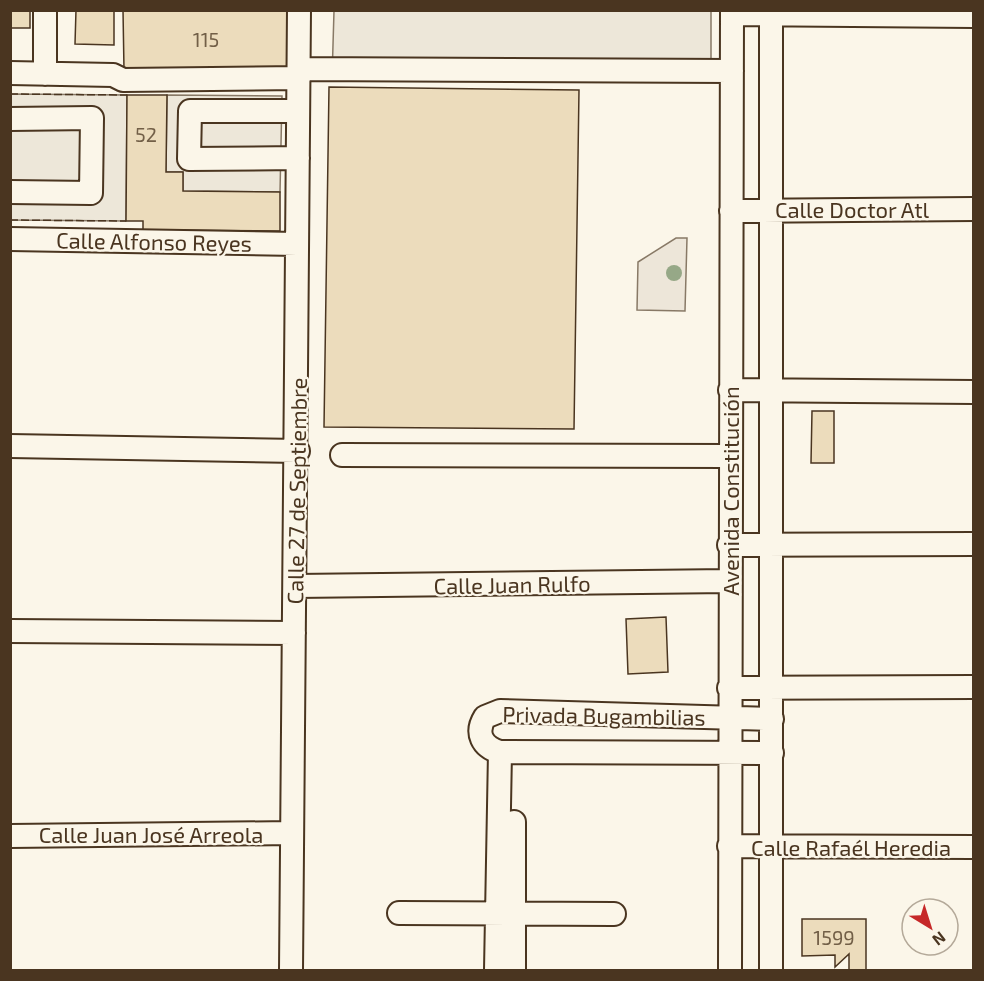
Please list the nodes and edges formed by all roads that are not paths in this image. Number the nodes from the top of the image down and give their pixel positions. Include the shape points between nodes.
1 (45, 10) edge
2 (299, 10) edge
3 (732, 12) edge
4 (771, 12) edge
5 (974, 16) edge
6 (732, 71) junction
7 (10, 73) edge
8 (299, 73) junction
9 (45, 74) junction
10 (298, 111) junction
11 (10, 119) edge
12 (298, 158) junction
13 (10, 192) edge
14 (974, 209) edge
15 (771, 210) junction
16 (731, 211) junction
17 (10, 239) edge
18 (297, 244) junction
19 (730, 390) junction
20 (771, 391) junction
21 (974, 392) edge
22 (10, 446) edge
23 (297, 451) junction
24 (342, 455) dead end
25 (729, 456) junction
26 (771, 544) junction
27 (974, 544) edge
28 (729, 545) junction
29 (729, 581) junction
30 (296, 586) junction
31 (10, 630) edge
32 (294, 633) junction
33 (773, 687) junction
34 (974, 687) edge
35 (729, 688) junction
36 (729, 717) junction
37 (772, 719) junction
38 (507, 753) junction
39 (729, 753) junction
40 (772, 753) junction
41 (291, 833) junction
42 (10, 836) edge
43 (729, 846) junction
44 (771, 846) junction
45 (974, 847) edge
46 (399, 912) dead end
47 (505, 913) junction
48 (614, 914) dead end
49 (291, 970) edge
50 (496, 970) edge
51 (514, 970) edge
52 (730, 970) edge
53 (771, 970) edge

1 - 9 street
2 - 8 street, Calle 27 de Septiembre
3 - 4 street
3 - 6 street, Avenida Constitución
4 - 5 street
4 - 15 street, Avenida Constitución
6 - 8 street
6 - 16 street, Avenida Constitución
7 - 9 street
8 - 9 street via 123,80 113,75
8 - 10 street, Calle 27 de Septiembre
10 - 12 street, Calle 27 de Septiembre
10 - 12 street via 190,111 189,159
11 - 13 street via 92,118 91,193
12 - 18 street, Calle 27 de Septiembre
14 - 15 street, Calle Doctor Atl
15 - 16 street, Calle Doctor Atl
15 - 20 street, Avenida Constitución
16 - 19 street, Avenida Constitución
17 - 18 street, Calle Alfonso Reyes
18 - 23 street, Calle 27 de Septiembre
19 - 20 street
19 - 25 street, Avenida Constitución
20 - 21 street
20 - 26 street, Avenida Constitución
22 - 23 street
23 - 30 street, Calle 27 de Septiembre
24 - 25 street
25 - 28 street, Avenida Constitución
26 - 27 street
26 - 28 street
26 - 33 street, Avenida Constitución
28 - 29 street, Avenida Constitución
29 - 30 street, Calle Juan Rulfo
29 - 35 street, Avenida Constitución
30 - 32 street, Calle 27 de Septiembre
31 - 32 street
32 - 41 street, Calle 27 de Septiembre
33 - 34 street
33 - 35 street
33 - 37 street, Avenida Constitución
35 - 36 street, Avenida Constitución
36 - 37 street, Privada Bugambilias
36 - 38 street, Privada Bugambilias via 500,711 485,717 480,729 487,747
36 - 39 street, Avenida Constitución
37 - 40 street, Avenida Constitución
38 - 39 street, Privada Bugambilias
38 - 47 street, Privada Bugambilias
39 - 40 street, Privada Bugambilias
39 - 43 street, Avenida Constitución
40 - 44 street, Avenida Constitución
41 - 42 street, Calle Juan José Arreola
41 - 49 street, Calle 27 de Septiembre
43 - 44 street, Calle Rafaél Heredia
43 - 52 street, Avenida Constitución
44 - 45 street, Calle Rafaél Heredia
44 - 53 street, Avenida Constitución
46 - 47 street
47 - 48 street
47 - 50 street, Privada Bugambilias
47 - 51 street, Privada Bugambilias

